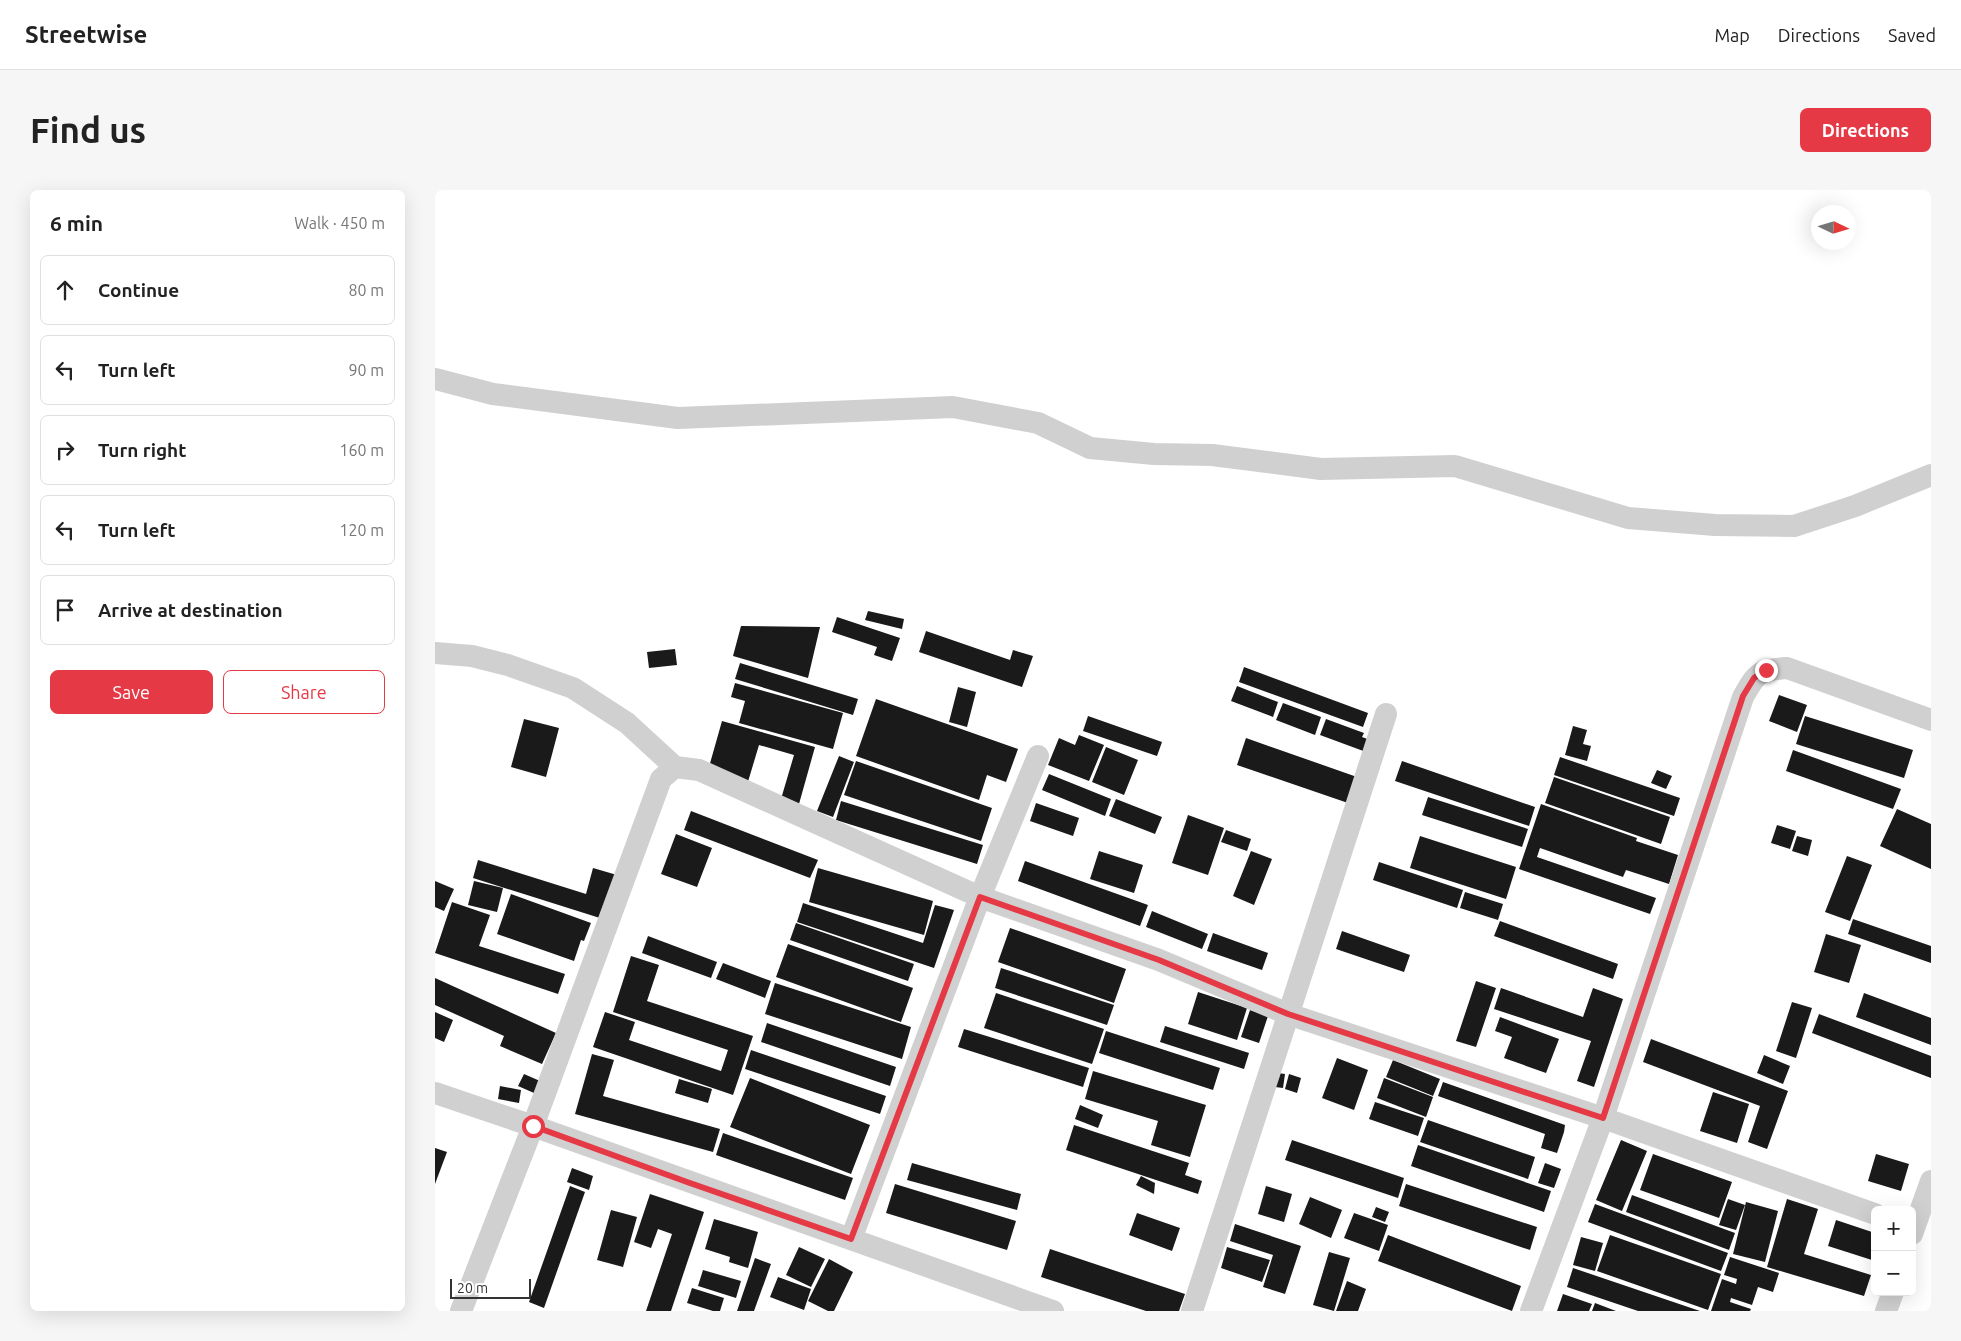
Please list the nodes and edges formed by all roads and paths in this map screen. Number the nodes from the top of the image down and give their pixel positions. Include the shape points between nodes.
1 (435, 379) edge
2 (1931, 475) edge
3 (435, 653) edge
4 (1386, 714) dead end
5 (1931, 720) edge
6 (1038, 756) dead end
7 (675, 767) junction
8 (980, 897) junction
9 (1288, 1014) junction
10 (435, 1093) edge
11 (1603, 1118) junction
12 (533, 1126) junction
13 (1931, 1181) edge
14 (1871, 1213) edge
15 (1918, 1231) edge
16 (851, 1239) junction
17 (1892, 1296) edge
18 (461, 1311) edge
19 (1053, 1311) edge
20 (1192, 1311) edge
21 (1531, 1311) edge
22 (1887, 1311) edge

1 - 2 street via 493,394 678,418 953,407 1038,423 1090,448 1212,455 1321,469 1455,466 1628,518 1715,525 1794,526 1855,506
3 - 7 street via 472,656 508,665 573,688 627,723
4 - 9 street
5 - 11 street via 1787,668 1766,670 1754,678 1743,696
6 - 8 street
7 - 8 street via 699,770
7 - 12 street via 661,779
8 - 9 street via 1159,960
8 - 16 street
9 - 11 street
9 - 20 street
10 - 12 street
11 - 14 street
11 - 21 street
12 - 16 street
12 - 18 street
13 - 15 street
16 - 19 street
17 - 22 street

